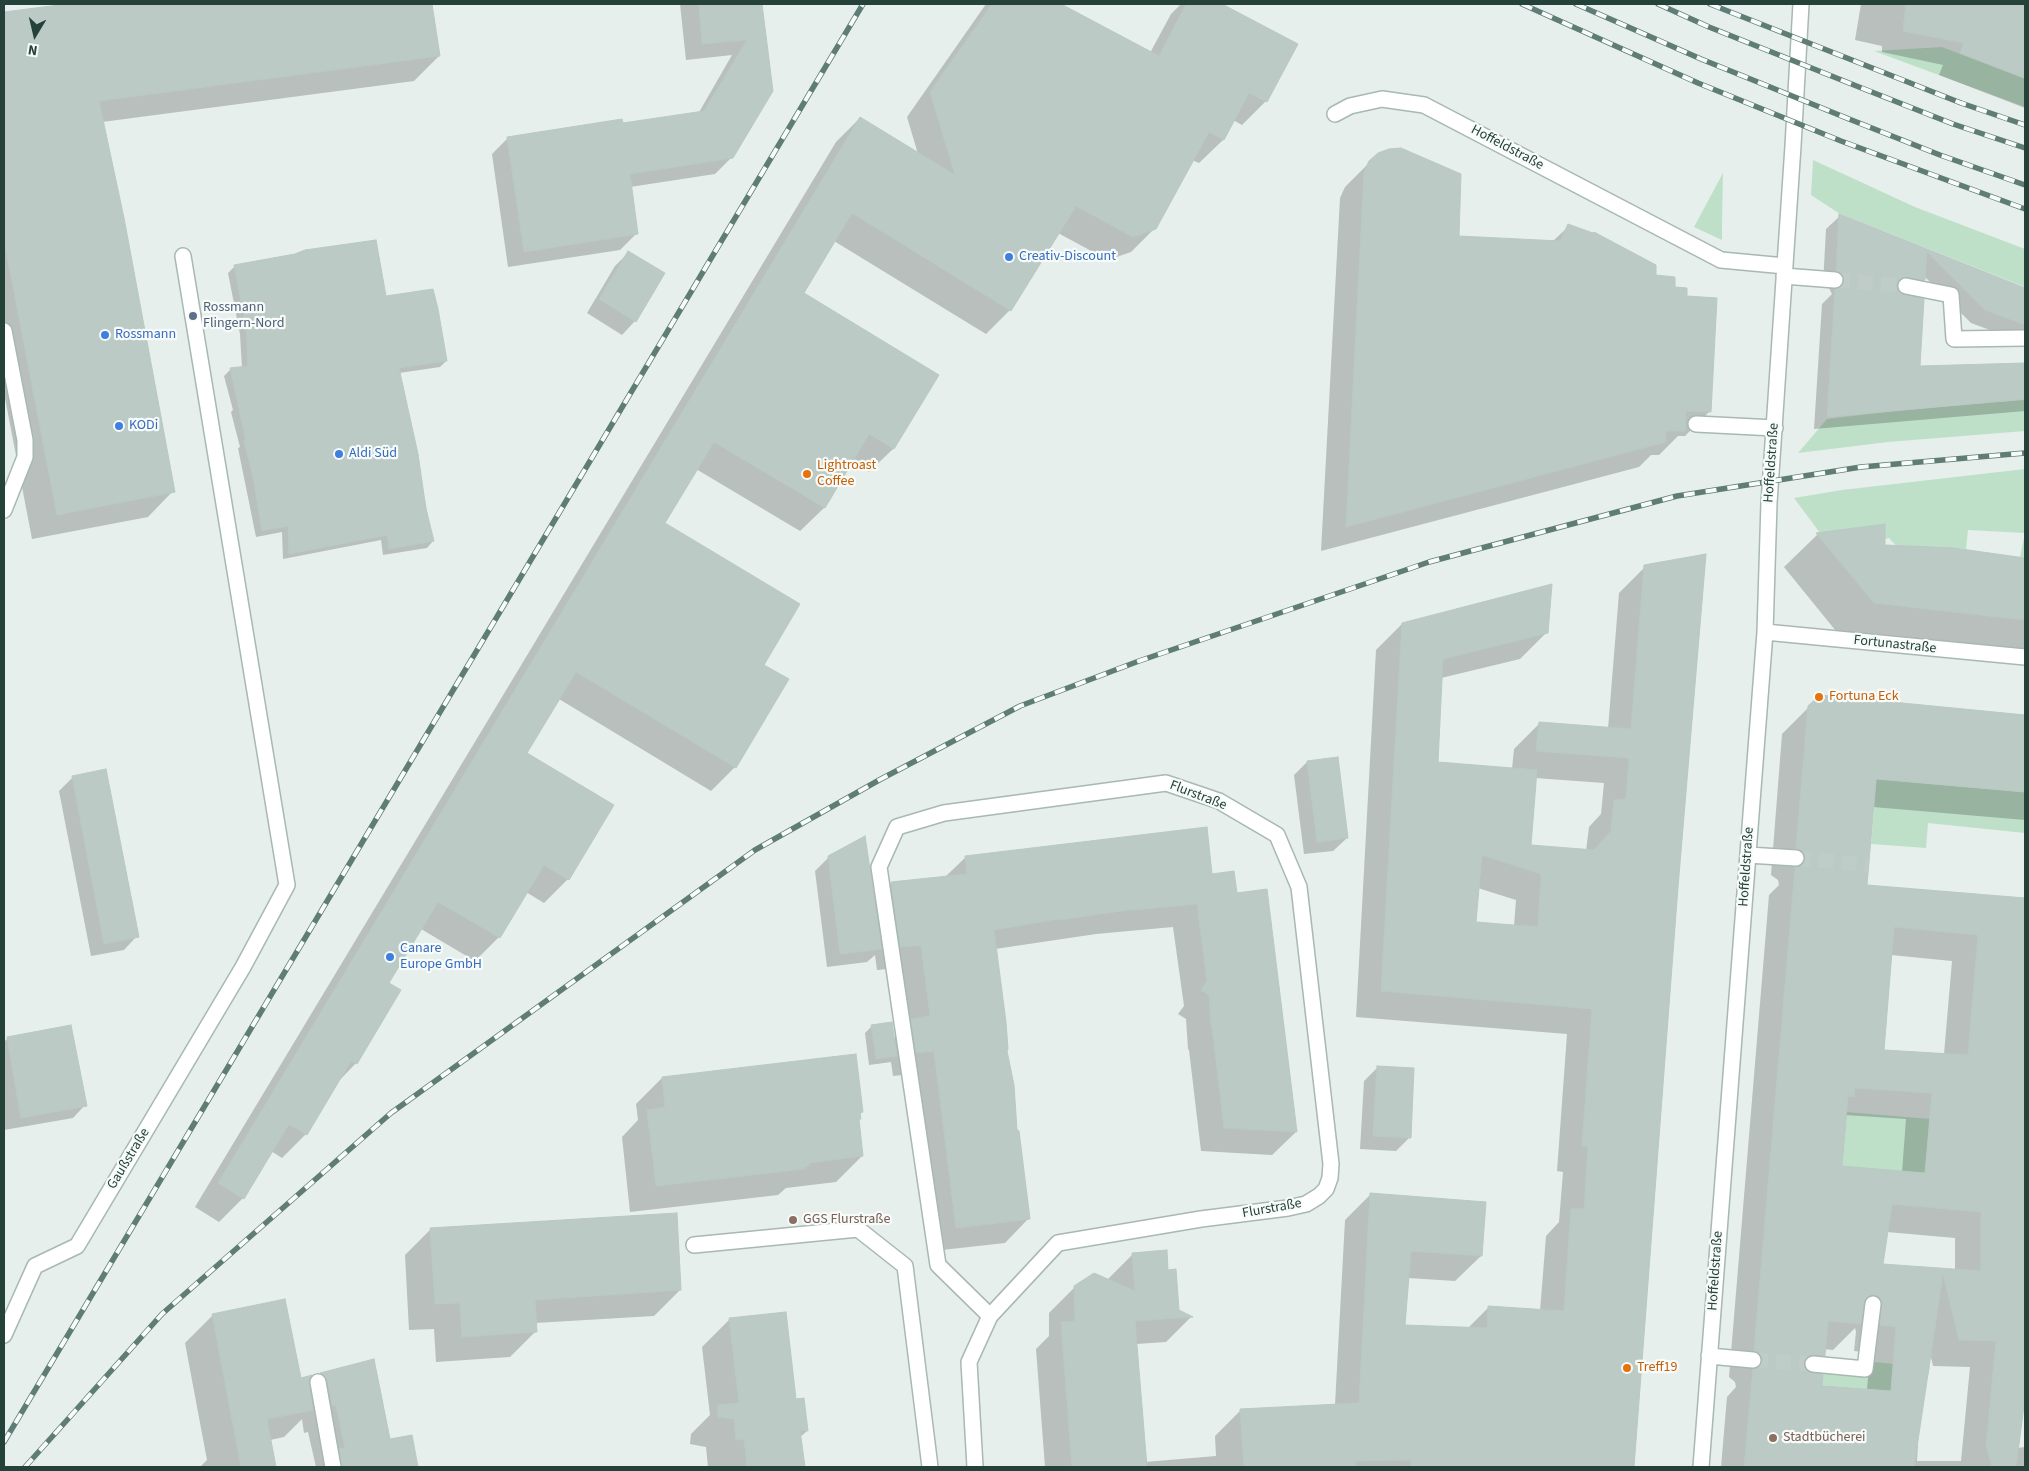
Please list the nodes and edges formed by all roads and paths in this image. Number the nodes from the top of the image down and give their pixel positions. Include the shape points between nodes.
1 (1801, 4) edge
2 (1335, 114) dead end
3 (183, 256) dead end
4 (1784, 271) junction
5 (1835, 280) tunnel mouth
6 (1906, 286) tunnel mouth
7 (4, 331) edge
8 (2025, 338) edge
9 (1696, 424) dead end
10 (1775, 428) junction
11 (4, 510) edge
12 (1765, 632) junction
13 (2025, 657) edge
14 (1748, 855) junction
15 (1796, 858) tunnel mouth
16 (694, 1245) dead end
17 (1874, 1304) dead end
18 (990, 1316) junction
19 (4, 1335) edge
20 (1710, 1356) junction
21 (1753, 1360) tunnel mouth
22 (1813, 1364) tunnel mouth
23 (318, 1382) dead end
24 (333, 1467) edge
25 (930, 1467) edge
26 (974, 1467) edge
27 (1701, 1467) edge

1 - 4 street, Hoffeldstraße
2 - 4 street, Hoffeldstraße via 1350,106 1382,99 1424,105 1721,260
3 - 19 street, Gaußstraße via 287,885 244,967 77,1246 35,1266
4 - 5 street
4 - 10 street, Hoffeldstraße
6 - 8 street via 1951,295 1954,339
7 - 11 street via 25,440 25,457
9 - 10 street
10 - 12 street, Hoffeldstraße
12 - 13 street, Fortunastraße
12 - 14 street, Hoffeldstraße
14 - 15 street
14 - 20 street, Hoffeldstraße
16 - 25 street via 858,1229 905,1266
17 - 22 street via 1865,1369
18 - 18 street, Flurstraße via 1058,1244 1201,1219 1288,1208 1306,1204 1326,1189 1331,1164 1299,888 1277,835 1219,802 1166,783 944,813 897,827 879,867 938,1265
18 - 26 street, Flurstraße via 969,1362
20 - 21 street
20 - 27 street, Hoffeldstraße
23 - 24 street

